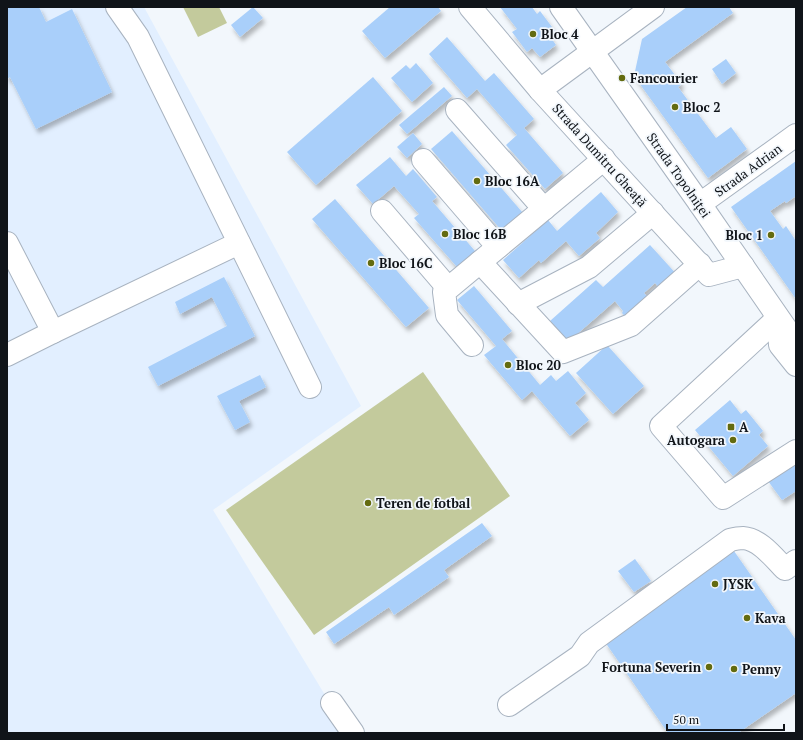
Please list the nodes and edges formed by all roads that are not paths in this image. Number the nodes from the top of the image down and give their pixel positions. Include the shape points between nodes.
1 (117, 7) edge
2 (470, 7) edge
3 (561, 7) edge
4 (653, 7) edge
5 (592, 51) junction
6 (540, 90) junction
7 (457, 110) dead end
8 (796, 135) edge
9 (604, 159) junction
10 (423, 160) dead end
11 (700, 204) junction
12 (544, 209) junction
13 (382, 211) dead end
14 (653, 213) junction
15 (7, 243) edge
16 (240, 243) junction
17 (498, 247) junction
18 (480, 262) junction
19 (700, 264) junction
20 (743, 266) junction
21 (448, 288) junction
22 (518, 304) junction
23 (778, 318) junction
24 (53, 332) junction
25 (796, 343) edge
26 (472, 345) dead end
27 (7, 355) edge
28 (796, 365) edge
29 (310, 387) dead end
30 (796, 451) edge
31 (796, 561) edge
32 (332, 703) dead end
33 (508, 705) dead end
34 (352, 733) edge

1 - 16 street via 138,37
2 - 6 street, Strada Dumitru Gheață
3 - 5 street, Strada Topolniței
4 - 5 street
5 - 6 street
5 - 11 street, Strada Topolniței
6 - 9 street, Strada Dumitru Gheață
7 - 12 street
8 - 11 street, Strada Adrian
9 - 12 street
9 - 14 street, Strada Dumitru Gheață
10 - 17 street
11 - 20 street, Strada Topolniței
12 - 17 street
13 - 21 street
14 - 19 street, Strada Dumitru Gheață
14 - 22 street via 589,267
15 - 24 street
16 - 24 street
16 - 29 street
17 - 18 street
18 - 21 street
18 - 22 street
19 - 20 street, Strada Dumitru Gheață via 709,274
19 - 22 street via 631,325 563,352
20 - 23 street, Strada Topolniței
21 - 26 street via 444,292 447,315
23 - 25 street, Strada Topolniței
23 - 28 street via 780,345
23 - 30 street via 661,426 723,498
24 - 27 street
31 - 33 street via 784,569 756,542 743,538 730,540 589,643 580,656
32 - 34 street

